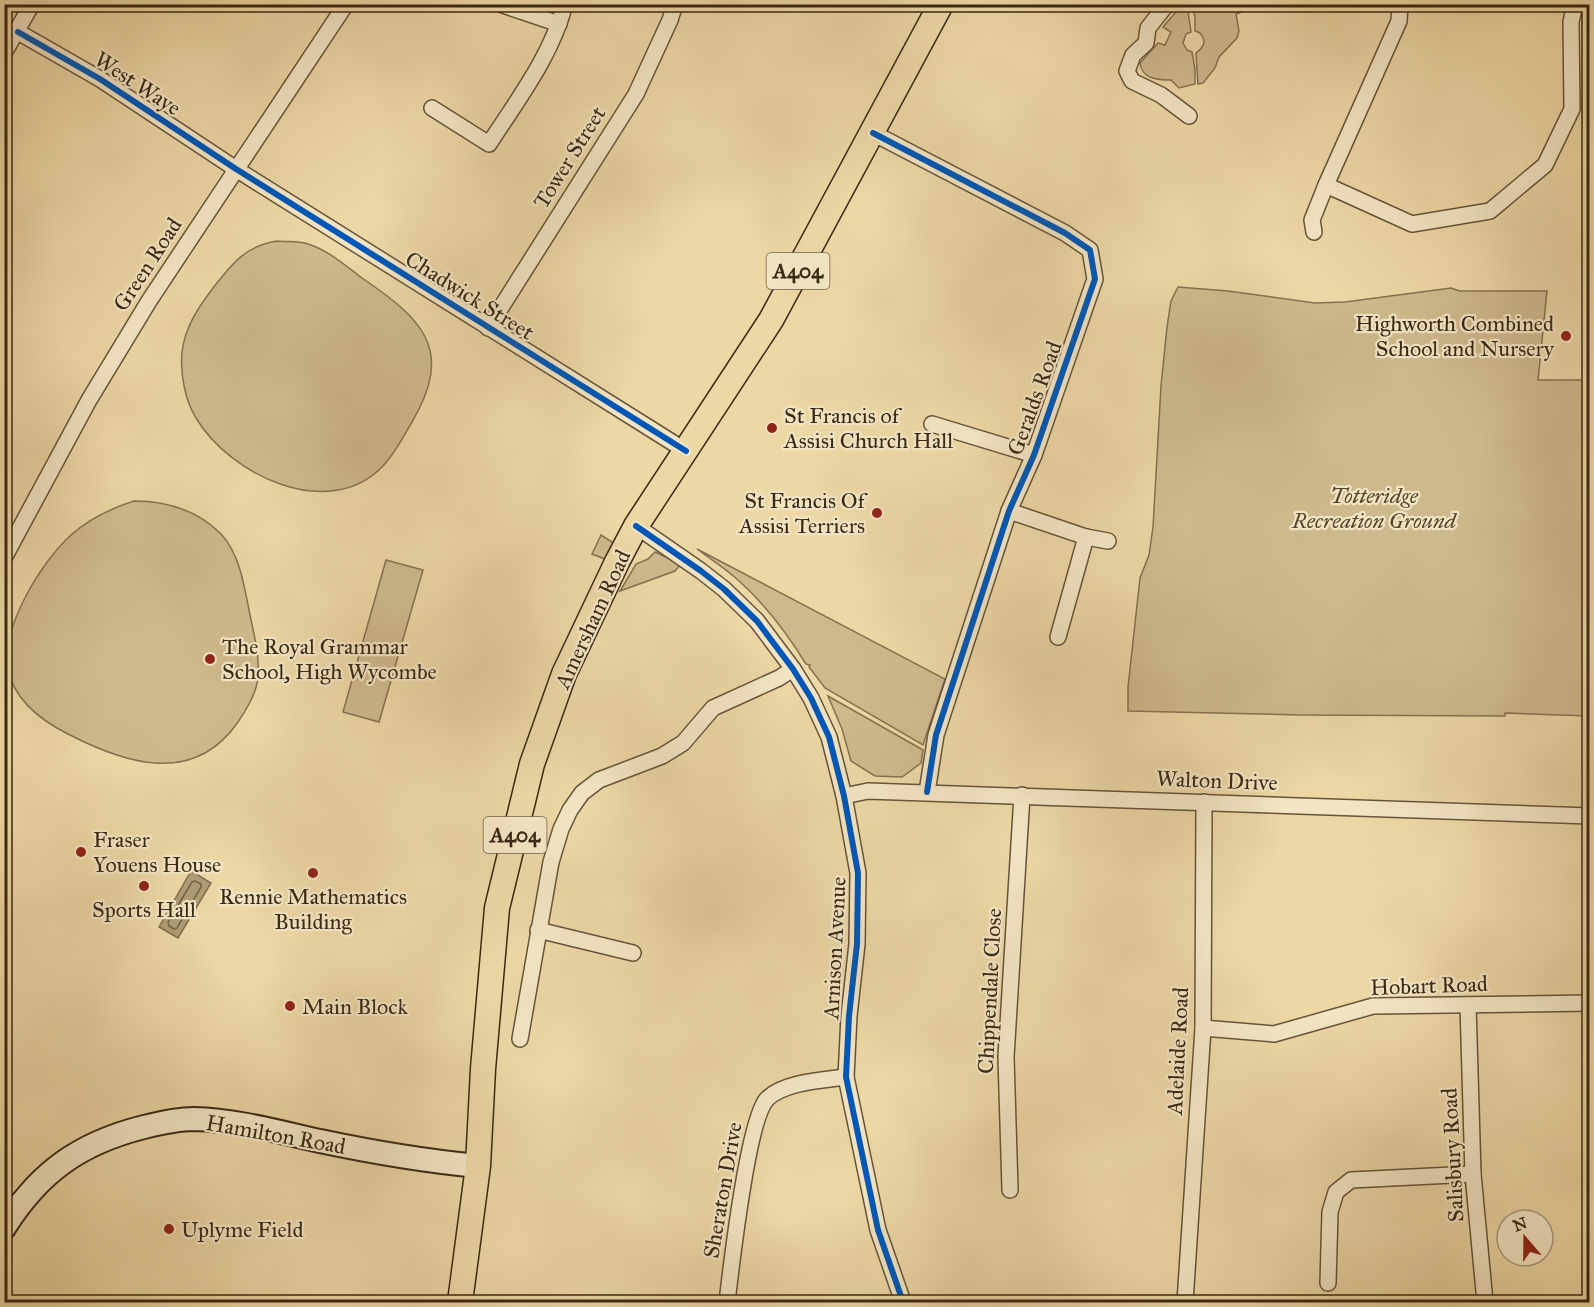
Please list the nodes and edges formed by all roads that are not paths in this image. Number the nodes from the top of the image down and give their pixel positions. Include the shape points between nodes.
1 (32, 4) edge
2 (345, 4) edge
3 (500, 4) edge
4 (565, 4) edge
5 (675, 4) edge
6 (941, 4) edge
7 (1167, 4) edge
8 (1400, 4) edge
9 (1575, 4) edge
10 (559, 24) junction
11 (18, 32) junction
12 (4, 53) edge
13 (432, 108) dead end
14 (1190, 116) dead end
15 (873, 133) junction
16 (236, 169) junction
17 (1326, 185) junction
18 (1314, 232) dead end
19 (488, 328) junction
20 (932, 424) dead end
21 (686, 451) junction
22 (1034, 455) junction
23 (1009, 510) junction
24 (636, 526) junction
25 (1086, 537) junction
26 (1108, 541) dead end
27 (4, 558) edge
28 (1058, 637) dead end
29 (793, 669) junction
30 (927, 792) junction
31 (1022, 795) junction
32 (844, 796) junction
33 (1204, 802) junction
34 (1590, 816) edge
35 (538, 930) junction
36 (633, 953) dead end
37 (1590, 1003) edge
38 (1468, 1005) junction
39 (1203, 1028) junction
40 (520, 1039) dead end
41 (846, 1077) junction
42 (478, 1166) junction
43 (1473, 1174) junction
44 (1010, 1191) dead end
45 (4, 1228) edge
46 (1328, 1283) dead end
47 (460, 1302) edge
48 (727, 1302) edge
49 (903, 1302) edge
50 (1185, 1302) edge
51 (1485, 1302) edge

1 - 11 street
2 - 16 street, Green Road
3 - 10 street
4 - 10 street
5 - 19 street, Tower Street via 636,94
6 - 15 main road, Amersham Road / A404
7 - 14 street via 1148,28 1146,44 1132,55 1128,71 1132,81
8 - 17 street via 1399,21
9 - 17 street via 1571,22 1572,109 1545,165 1490,211 1412,224
10 - 13 street via 542,64 489,144
11 - 12 street
11 - 16 street, West Waye via 100,79
15 - 21 main road, Amersham Road / A404 via 771,320
15 - 22 street, Geralds Road via 1065,233 1090,250 1095,279
16 - 19 street, Chadwick Street
16 - 27 street, Green Road via 89,400
17 - 18 street via 1312,220
19 - 21 street, Chadwick Street
20 - 22 street
21 - 24 main road, Amersham Road / A404
22 - 23 street, Geralds Road
23 - 25 street
23 - 30 street, Geralds Road via 936,735
24 - 29 street, Arnison Avenue via 724,589 757,621
24 - 42 main road, Amersham Road / A404 via 564,674 532,764 497,908
25 - 26 street
25 - 28 street
29 - 32 street, Arnison Avenue via 830,737
29 - 35 street via 713,708 683,743 662,756 599,780 582,794 561,829
30 - 31 street, Walton Drive
30 - 32 street, Walton Drive via 868,790
31 - 33 street, Walton Drive
31 - 44 street, Chippendale Close via 1006,1057
32 - 41 street, Arnison Avenue via 858,873 857,944
33 - 34 street, Walton Drive
33 - 39 street, Adelaide Road
35 - 36 street
35 - 40 street
37 - 38 street, Hobart Road
38 - 39 street, Hobart Road via 1372,1006 1274,1034
38 - 43 street, Salisbury Road
39 - 50 street, Adelaide Road
41 - 48 street, Sheraton Drive via 803,1083 766,1100 757,1118
41 - 49 street, Arnison Avenue via 878,1230
42 - 45 street, Hamilton Road via 424,1161 235,1123 174,1121 111,1136 70,1156 21,1202
42 - 47 main road, A404
43 - 46 street via 1351,1180 1336,1192 1330,1212
43 - 51 street, Salisbury Road

